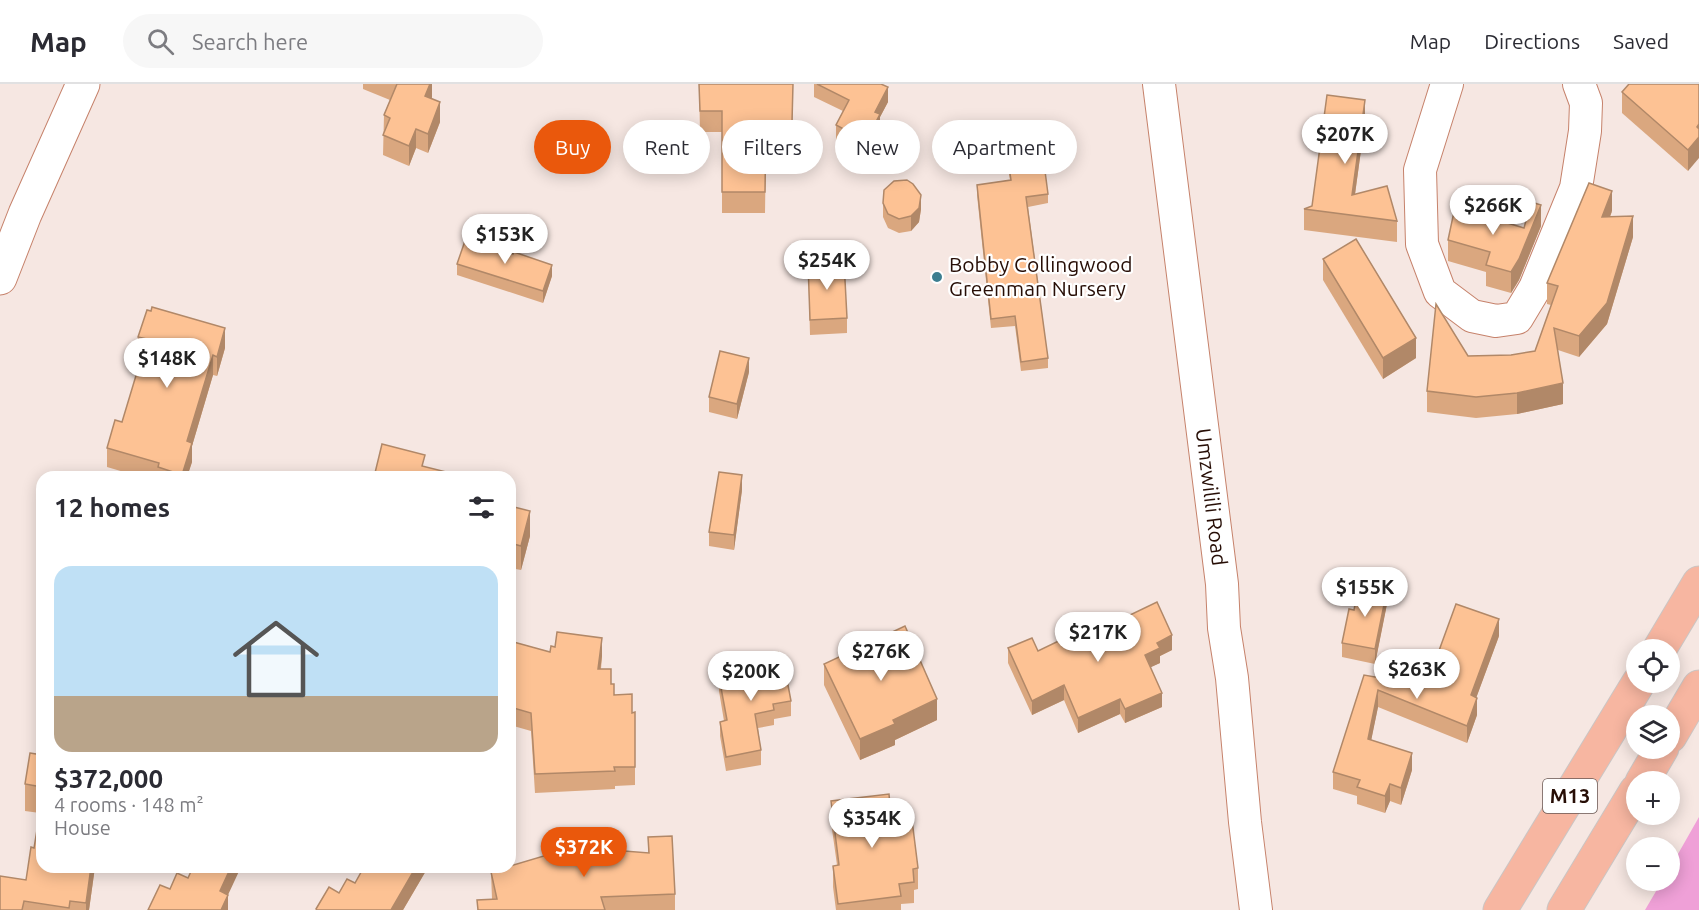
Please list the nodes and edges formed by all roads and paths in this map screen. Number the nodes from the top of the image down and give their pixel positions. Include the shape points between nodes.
1 (83, 84) edge
2 (1159, 84) edge
3 (1447, 84) edge
4 (1579, 84) edge
5 (0, 278) edge
6 (1699, 583) edge
7 (1666, 639) edge
8 (1699, 687) edge
9 (1632, 693) edge
10 (1680, 719) edge
11 (1626, 808) edge
12 (1256, 910) edge
13 (1500, 910) edge
14 (1564, 910) edge

1 - 5 street
2 - 12 street, Umzwilili Road via 1220,572
3 - 4 street via 1420,171 1422,244 1440,292 1472,316 1496,321 1517,318 1535,288 1576,188 1586,103
6 - 7 highway
8 - 10 highway
9 - 13 highway, M13
11 - 14 highway, M13

